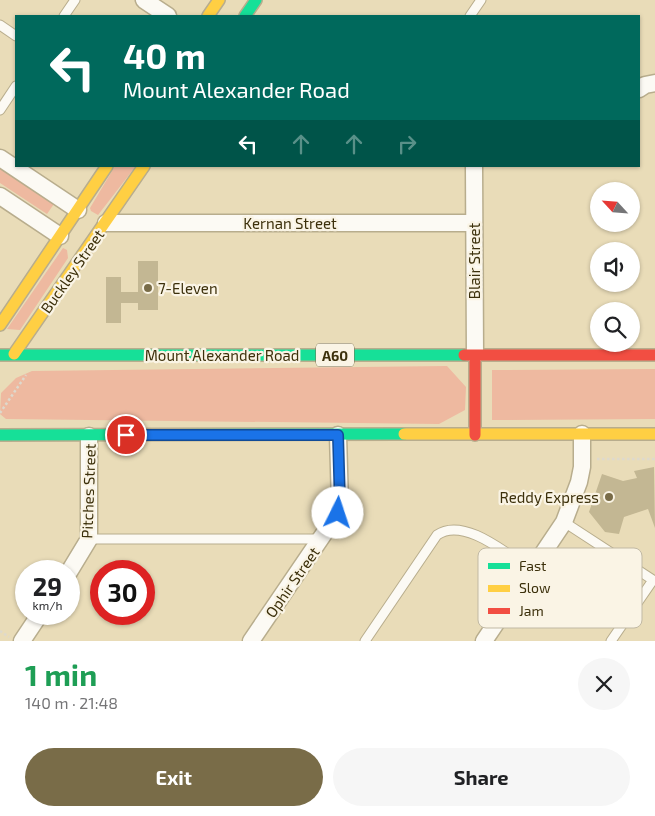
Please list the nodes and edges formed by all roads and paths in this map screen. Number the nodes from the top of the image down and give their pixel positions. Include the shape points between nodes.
1 (75, 0) edge
2 (144, 0) edge
3 (219, 0) edge
4 (256, 0) edge
5 (481, 0) edge
6 (65, 15) edge
7 (166, 15) edge
8 (209, 15) edge
9 (246, 15) edge
10 (471, 15) edge
11 (0, 25) edge
12 (15, 35) edge
13 (655, 83) edge
14 (15, 88) edge
15 (640, 89) edge
16 (640, 91) edge
17 (655, 95) edge
18 (0, 110) edge
19 (0, 158) edge
20 (106, 167) edge
21 (143, 167) edge
22 (474, 167) edge
23 (0, 196) edge
24 (78, 210) junction
25 (106, 223) junction
26 (473, 223) junction
27 (72, 244) junction
28 (0, 325) edge
29 (14, 354) junction
30 (0, 355) edge
31 (475, 355) junction
32 (655, 355) edge
33 (5, 369) dead end
34 (582, 434) junction
35 (655, 434) edge
36 (0, 435) edge
37 (338, 435) junction
38 (475, 435) junction
39 (89, 436) junction
40 (564, 522) junction
41 (89, 539) junction
42 (321, 539) junction
43 (499, 548) edge
44 (547, 548) edge
45 (604, 548) edge
46 (76, 560) edge
47 (642, 572) edge
48 (654, 580) edge
49 (642, 597) edge
50 (33, 625) edge
51 (493, 628) edge
52 (620, 628) edge
53 (22, 641) edge
54 (251, 641) edge
55 (365, 641) edge
56 (484, 641) edge
57 (611, 641) edge

1 - 6 lane
2 - 7 street
3 - 8 main road
4 - 9 main road
5 - 10 lane
11 - 12 lane
13 - 15 street
14 - 18 lane
16 - 17 street via 644,95
19 - 24 street
20 - 24 main road, Buckley Street
21 - 25 main road, Buckley Street
22 - 26 street, Blair Street
23 - 27 street
24 - 25 main road via 96,223
24 - 27 main road, Buckley Street
25 - 26 street, Kernan Street
25 - 27 main road, Buckley Street
26 - 31 street, Blair Street
27 - 28 main road, Buckley Street
27 - 29 main road, Buckley Street
29 - 30 main road, Mount Alexander Road / A60
29 - 31 main road, Mount Alexander Road / A60
29 - 33 main road, Buckley Street
31 - 32 main road, Mount Alexander Road / A60
31 - 38 main road
34 - 35 main road
34 - 38 main road
34 - 40 street via 579,482
36 - 39 main road
37 - 38 main road
37 - 39 main road
37 - 42 street, Ophir Street via 340,504 338,513
39 - 41 street, Pitches Street
40 - 44 street
40 - 45 lane
41 - 42 lane
41 - 46 street, Pitches Street
42 - 54 street, Ophir Street
43 - 55 lane via 483,537 459,530 436,535
47 - 48 lane
48 - 49 lane
50 - 53 street
51 - 56 street
52 - 57 lane

